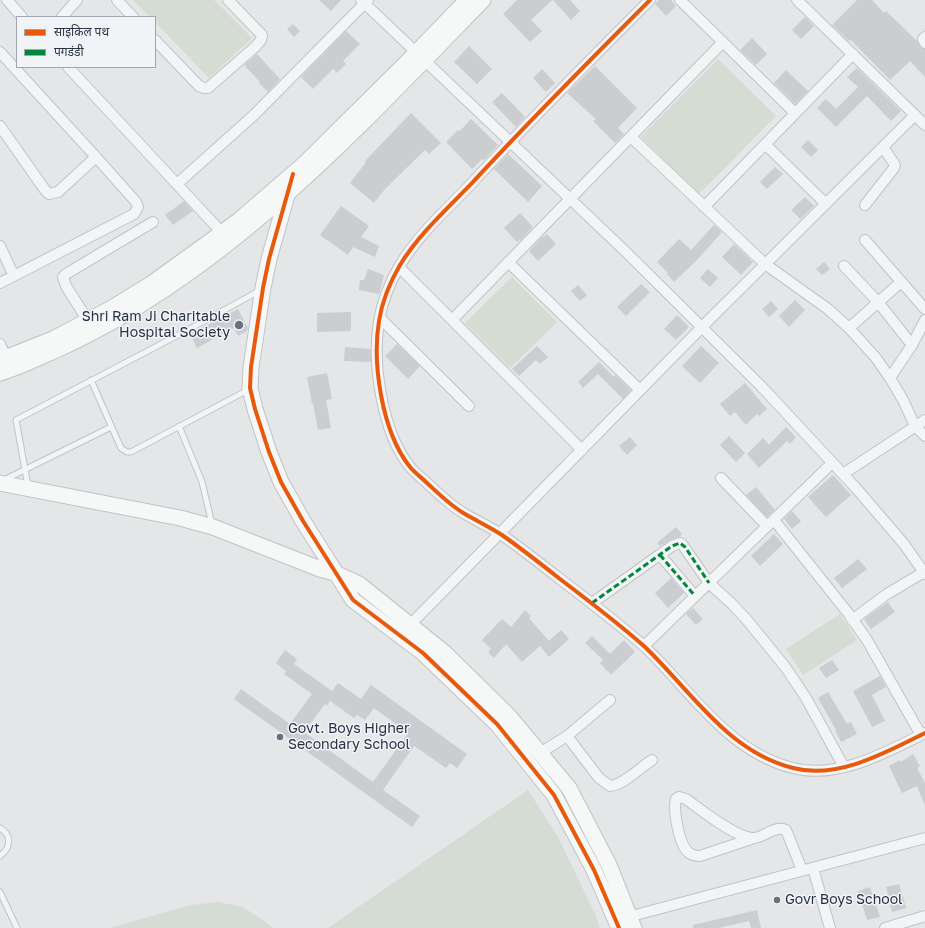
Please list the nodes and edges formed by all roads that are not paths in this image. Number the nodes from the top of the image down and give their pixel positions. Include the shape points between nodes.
1 (7, 0) edge
2 (77, 0) edge
3 (117, 0) edge
4 (228, 0) edge
5 (467, 0) edge
6 (483, 0) edge
7 (650, 0) edge
8 (680, 0) edge
9 (797, 0) edge
10 (365, 1) edge
11 (21, 16) edge
12 (63, 16) edge
13 (132, 16) edge
14 (925, 37) edge
15 (156, 41) edge
16 (723, 42) junction
17 (925, 43) edge
18 (0, 52) edge
19 (852, 54) junction
20 (420, 57) junction
21 (16, 67) edge
22 (17, 68) edge
23 (69, 68) edge
24 (795, 113) junction
25 (915, 115) junction
26 (925, 125) edge
27 (2, 133) edge
28 (631, 137) junction
29 (510, 142) junction
30 (765, 144) junction
31 (883, 147) junction
32 (96, 157) junction
33 (293, 174) junction
34 (177, 184) junction
35 (288, 193) junction
36 (570, 199) junction
37 (826, 204) junction
38 (866, 205) dead end
39 (704, 207) junction
40 (153, 222) dead end
41 (226, 237) junction
42 (865, 240) dead end
43 (0, 246) edge
44 (508, 262) junction
45 (765, 264) junction
46 (844, 266) dead end
47 (399, 267) junction
48 (14, 276) junction
49 (900, 282) junction
50 (0, 283) edge
51 (263, 288) junction
52 (878, 302) junction
53 (925, 309) edge
54 (380, 318) junction
55 (452, 320) junction
56 (925, 320) edge
57 (88, 321) junction
58 (702, 327) junction
59 (849, 328) junction
60 (912, 345) junction
61 (3, 361) edge
62 (890, 378) junction
63 (91, 380) junction
64 (250, 388) junction
65 (640, 390) junction
66 (469, 406) dead end
67 (925, 420) edge
68 (179, 426) junction
69 (915, 426) junction
70 (111, 427) junction
71 (925, 436) edge
72 (582, 450) junction
73 (832, 462) junction
74 (26, 469) junction
75 (843, 474) junction
76 (720, 478) dead end
77 (0, 482) edge
78 (29, 488) junction
79 (770, 523) junction
80 (213, 526) junction
81 (499, 533) junction
82 (660, 555) junction
83 (335, 573) junction
84 (924, 573) edge
85 (709, 583) junction
86 (695, 596) junction
87 (592, 603) junction
88 (852, 620) junction
89 (405, 630) junction
90 (644, 646) junction
91 (610, 700) dead end
92 (923, 734) edge
93 (567, 736) junction
94 (540, 753) junction
95 (652, 760) dead end
96 (844, 767) junction
97 (0, 828) edge
98 (754, 838) junction
99 (925, 838) edge
100 (0, 856) edge
101 (813, 868) junction
102 (802, 870) junction
103 (0, 892) edge
104 (925, 916) edge
105 (625, 923) edge
106 (17, 928) edge
107 (830, 928) edge
108 (885, 928) edge

1 - 11 street
2 - 12 street
3 - 13 street
4 - 15 street via 262,36 259,44 208,88 198,86
5 - 20 street
6 - 20 street
7 - 29 street
8 - 16 street
9 - 19 street
10 - 20 street
10 - 34 street via 254,115
14 - 17 street
16 - 24 street
16 - 28 street
18 - 21 street
19 - 24 street
19 - 25 street
20 - 29 street
20 - 33 street
20 - 35 street via 377,109
22 - 32 street
23 - 34 street
24 - 30 street
25 - 26 street
25 - 31 street
27 - 32 street via 49,194 58,192
28 - 36 street
28 - 39 street
29 - 36 street
29 - 47 street via 436,220
30 - 37 street
30 - 39 street
31 - 37 street
31 - 38 street via 895,167
32 - 48 street via 136,202 137,210
33 - 35 street
33 - 41 street via 238,221
34 - 41 street
35 - 41 street
35 - 51 street
36 - 44 street
36 - 58 street
37 - 45 street
39 - 45 street
40 - 57 street via 63,277
41 - 57 street
41 - 61 street via 158,294 89,334
42 - 49 street
43 - 48 street
44 - 55 street
44 - 65 street
45 - 58 street
45 - 59 street via 828,309
46 - 52 street
47 - 54 street via 387,292
47 - 55 street
48 - 50 street
49 - 52 street
49 - 53 street
51 - 63 lane
51 - 64 street via 252,357
52 - 59 street
52 - 60 street
54 - 66 street
54 - 81 street via 377,340 380,389 400,452 411,469 438,494 462,512
55 - 72 street
56 - 60 street
57 - 61 street
58 - 65 street
58 - 73 street
59 - 62 street
60 - 62 street
62 - 69 street
63 - 70 lane
63 - 74 lane via 16,420
64 - 68 lane
64 - 83 street via 257,416 281,482
65 - 72 street
67 - 69 street
68 - 70 lane via 131,452 121,448
68 - 80 lane via 202,482
69 - 71 street
69 - 75 street
70 - 74 lane
72 - 81 street
73 - 75 street
73 - 79 street
74 - 77 lane
74 - 78 lane
75 - 84 street via 904,544
76 - 79 street
77 - 78 street
78 - 80 street
79 - 85 street
79 - 88 street
80 - 83 street
81 - 87 street
81 - 89 street
82 - 85 street via 680,543
82 - 86 street
82 - 87 street
83 - 89 street via 359,584
84 - 88 street via 887,594
85 - 86 street
85 - 96 street via 742,614 786,668 814,711
86 - 90 street
87 - 90 street
88 - 92 street via 867,640
89 - 94 street via 445,653 504,710
89 - 105 street via 423,653 497,724 554,796
90 - 96 street via 722,728 750,749 772,762 796,769 826,771
91 - 93 street
92 - 96 street via 870,759
93 - 94 street
93 - 95 street via 598,778 610,786 616,786
94 - 105 street via 569,788 609,865
97 - 100 lane via 8,836 9,845
98 - 98 street via 729,829 686,799 676,799 678,831 684,848 691,855 700,856
98 - 102 street via 782,828 786,830
99 - 101 street
101 - 102 street
101 - 107 street
102 - 105 street
103 - 106 lane
104 - 108 street

